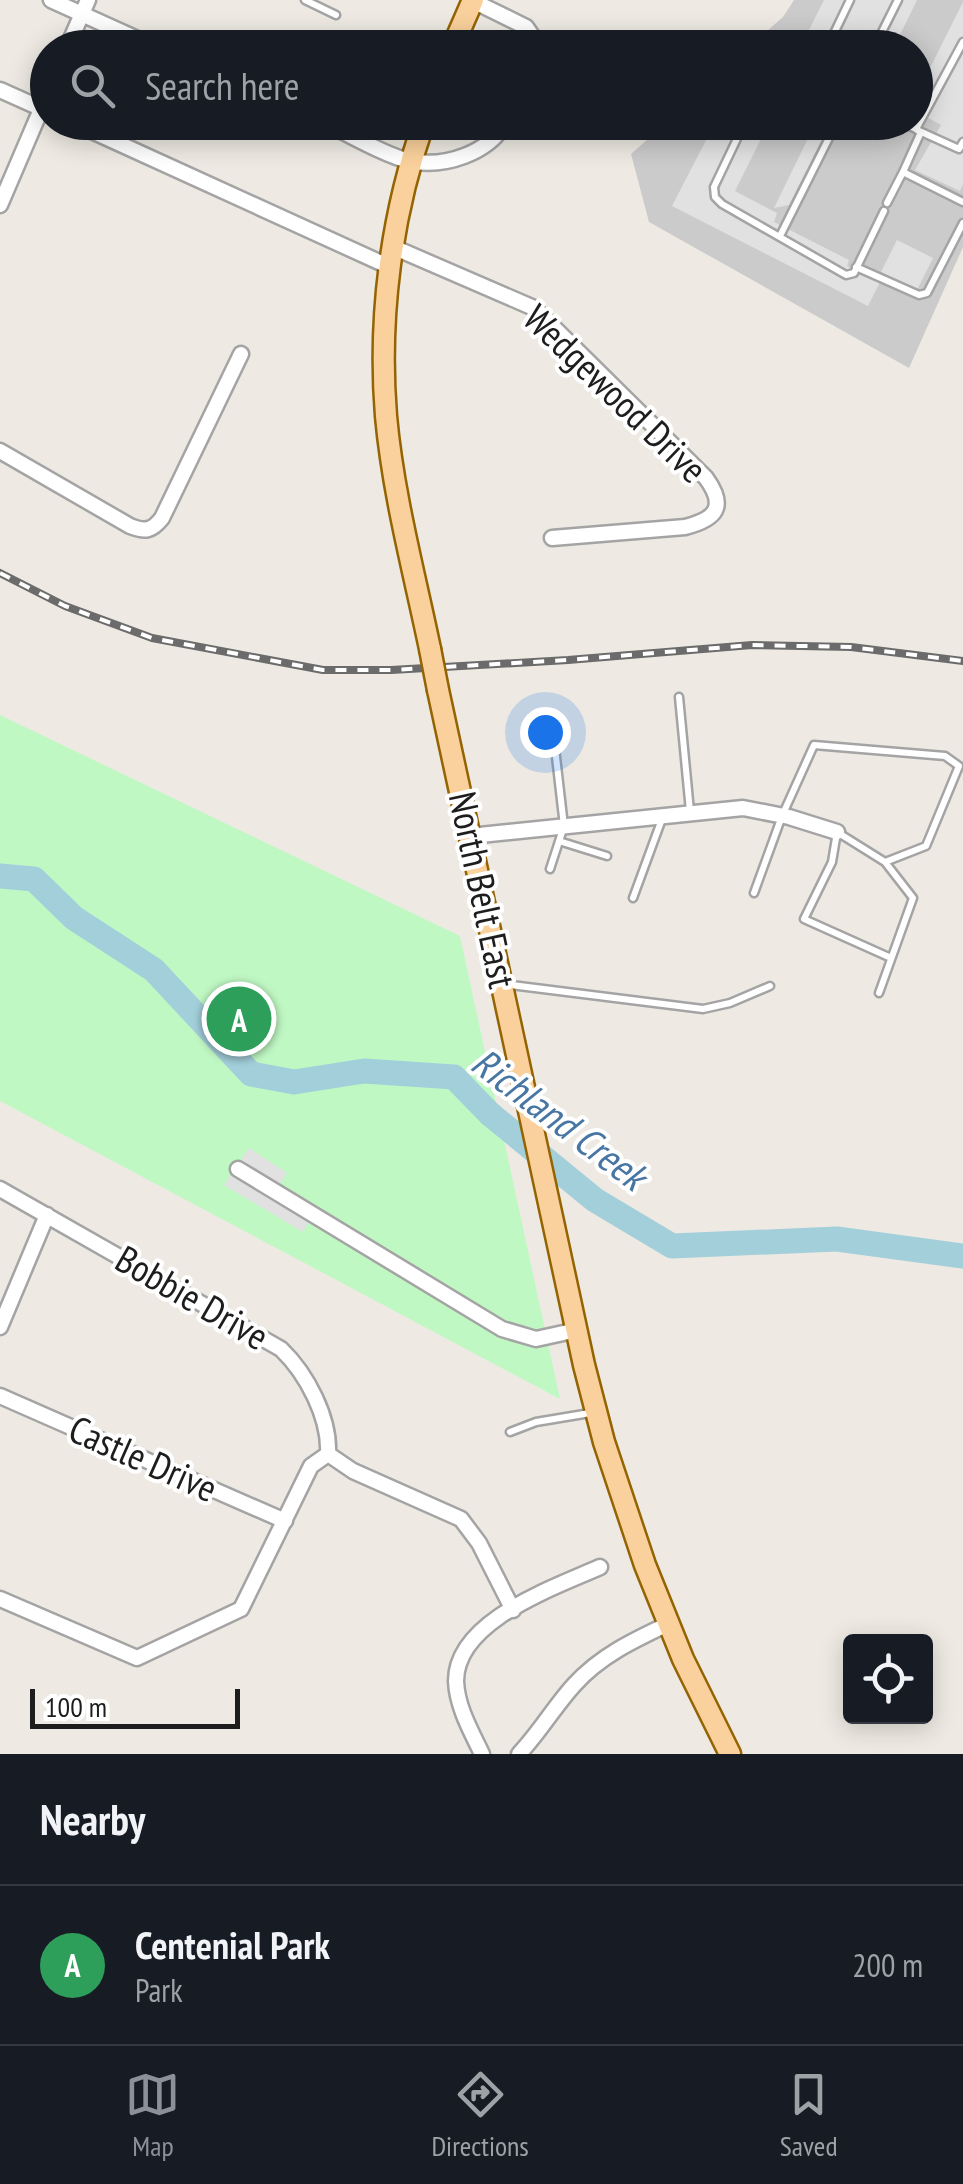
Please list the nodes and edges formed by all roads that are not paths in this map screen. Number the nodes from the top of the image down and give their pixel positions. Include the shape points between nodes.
1 (51, 0) edge
2 (305, 0) edge
3 (473, 0) edge
4 (850, 0) edge
5 (898, 0) edge
6 (84, 7) edge
7 (336, 15) dead end
8 (125, 30) edge
9 (460, 30) edge
10 (528, 30) edge
11 (836, 30) edge
12 (883, 30) edge
13 (963, 42) edge
14 (0, 90) edge
15 (933, 101) edge
16 (30, 104) edge
17 (933, 137) edge
18 (30, 140) edge
19 (115, 140) edge
20 (364, 140) edge
21 (418, 140) edge
22 (493, 140) edge
23 (736, 140) edge
24 (828, 140) edge
25 (914, 140) edge
26 (962, 148) edge
27 (410, 161) junction
28 (902, 172) junction
29 (963, 202) edge
30 (0, 205) edge
31 (963, 223) edge
32 (780, 236) junction
33 (392, 257) junction
34 (856, 267) junction
35 (241, 354) dead end
36 (0, 452) edge
37 (552, 538) dead end
38 (679, 696) dead end
39 (552, 722) dead end
40 (690, 812) junction
41 (663, 815) junction
42 (782, 816) junction
43 (564, 826) junction
44 (837, 832) junction
45 (470, 836) junction
46 (559, 841) junction
47 (607, 856) dead end
48 (884, 862) junction
49 (550, 869) dead end
50 (754, 894) dead end
51 (633, 898) dead end
52 (891, 958) junction
53 (502, 984) junction
54 (770, 986) dead end
55 (879, 993) dead end
56 (238, 1169) dead end
57 (0, 1189) edge
58 (47, 1215) junction
59 (0, 1327) edge
60 (576, 1330) junction
61 (0, 1396) edge
62 (596, 1411) junction
63 (510, 1432) dead end
64 (328, 1454) junction
65 (285, 1521) junction
66 (600, 1567) dead end
67 (0, 1599) edge
68 (513, 1610) junction
69 (668, 1624) junction
70 (482, 1754) edge
71 (519, 1754) edge
72 (730, 1754) edge

1 - 6 street
2 - 7 lane
3 - 9 main road
3 - 10 street
4 - 11 lane
5 - 12 lane
6 - 8 street
13 - 15 lane
14 - 16 street
17 - 26 lane
18 - 30 street
19 - 33 street
20 - 27 street
21 - 27 main road, North Belt East
22 - 27 street via 459,158
23 - 32 lane via 715,196
24 - 32 lane
25 - 28 lane
27 - 33 main road, North Belt East
28 - 29 lane
28 - 34 lane
31 - 34 lane via 927,293 919,296
32 - 34 lane via 846,275
33 - 37 street, Wedgewood Drive via 534,308 716,491 714,514 704,522
33 - 45 main road, North Belt East, bridge via 386,417
35 - 36 street via 162,518 150,530 130,526
38 - 40 lane
39 - 43 lane
40 - 41 street
40 - 42 street via 743,808
41 - 43 street
41 - 51 lane
42 - 44 street
42 - 48 lane via 814,745 945,756 959,766 926,846
42 - 50 lane
43 - 45 street
43 - 46 lane
44 - 48 lane
44 - 52 lane via 832,862 804,918
45 - 53 main road, North Belt East
46 - 47 lane
46 - 49 lane
48 - 52 lane via 912,898
52 - 55 lane
53 - 54 lane via 703,1009
53 - 60 main road, North Belt East
56 - 60 street via 502,1330 536,1339
57 - 58 street, Bobbie Drive
58 - 59 street
58 - 64 street, Bobbie Drive via 282,1349 327,1427
60 - 62 main road, North Belt East
61 - 65 street, Castle Drive
62 - 63 lane
62 - 69 main road, North Belt East
64 - 65 street via 311,1466
64 - 68 street via 353,1472 461,1519
65 - 67 street via 241,1609 137,1658
66 - 68 street
68 - 70 street via 474,1636 458,1662 458,1699
69 - 71 street via 592,1668
69 - 72 main road, North Belt East

